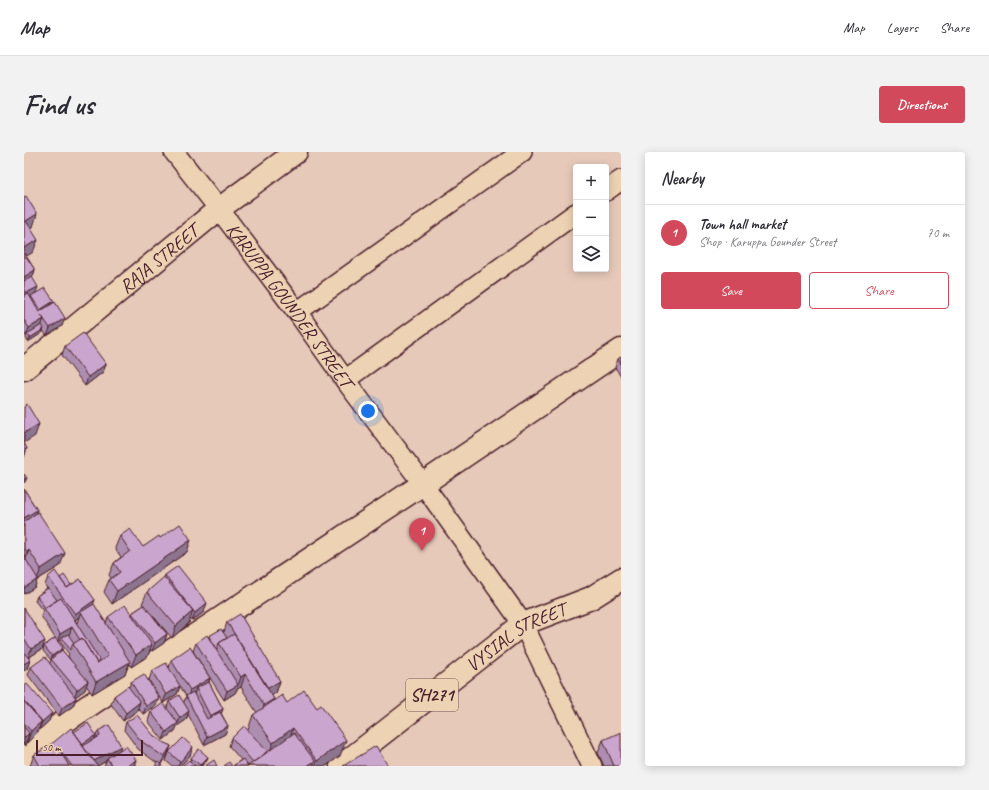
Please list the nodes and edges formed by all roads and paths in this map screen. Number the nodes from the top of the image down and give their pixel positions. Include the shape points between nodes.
1 (174, 152) edge
2 (296, 152) edge
3 (522, 152) edge
4 (621, 180) edge
5 (609, 189) edge
6 (219, 209) junction
7 (573, 215) edge
8 (297, 312) junction
9 (621, 350) edge
10 (24, 369) edge
11 (345, 380) junction
12 (423, 484) junction
13 (621, 579) edge
14 (523, 624) junction
15 (24, 760) edge
16 (341, 766) edge
17 (592, 766) edge

1 - 6 street, KARUPPA GOUNDER STREET
2 - 6 main road, RAJA STREET
3 - 8 street
4 - 5 street
6 - 8 street, KARUPPA GOUNDER STREET
6 - 10 main road, RAJA STREET
7 - 11 street
8 - 11 street, KARUPPA GOUNDER STREET
9 - 12 main road
11 - 12 street, KARUPPA GOUNDER STREET
12 - 14 street, KARUPPA GOUNDER STREET
12 - 15 main road via 55,728
13 - 14 main road, VYSIAL STREET / SH271 via 591,598
14 - 16 main road, VYSIAL STREET / SH271
14 - 17 street, KARUPPA GOUNDER STREET

